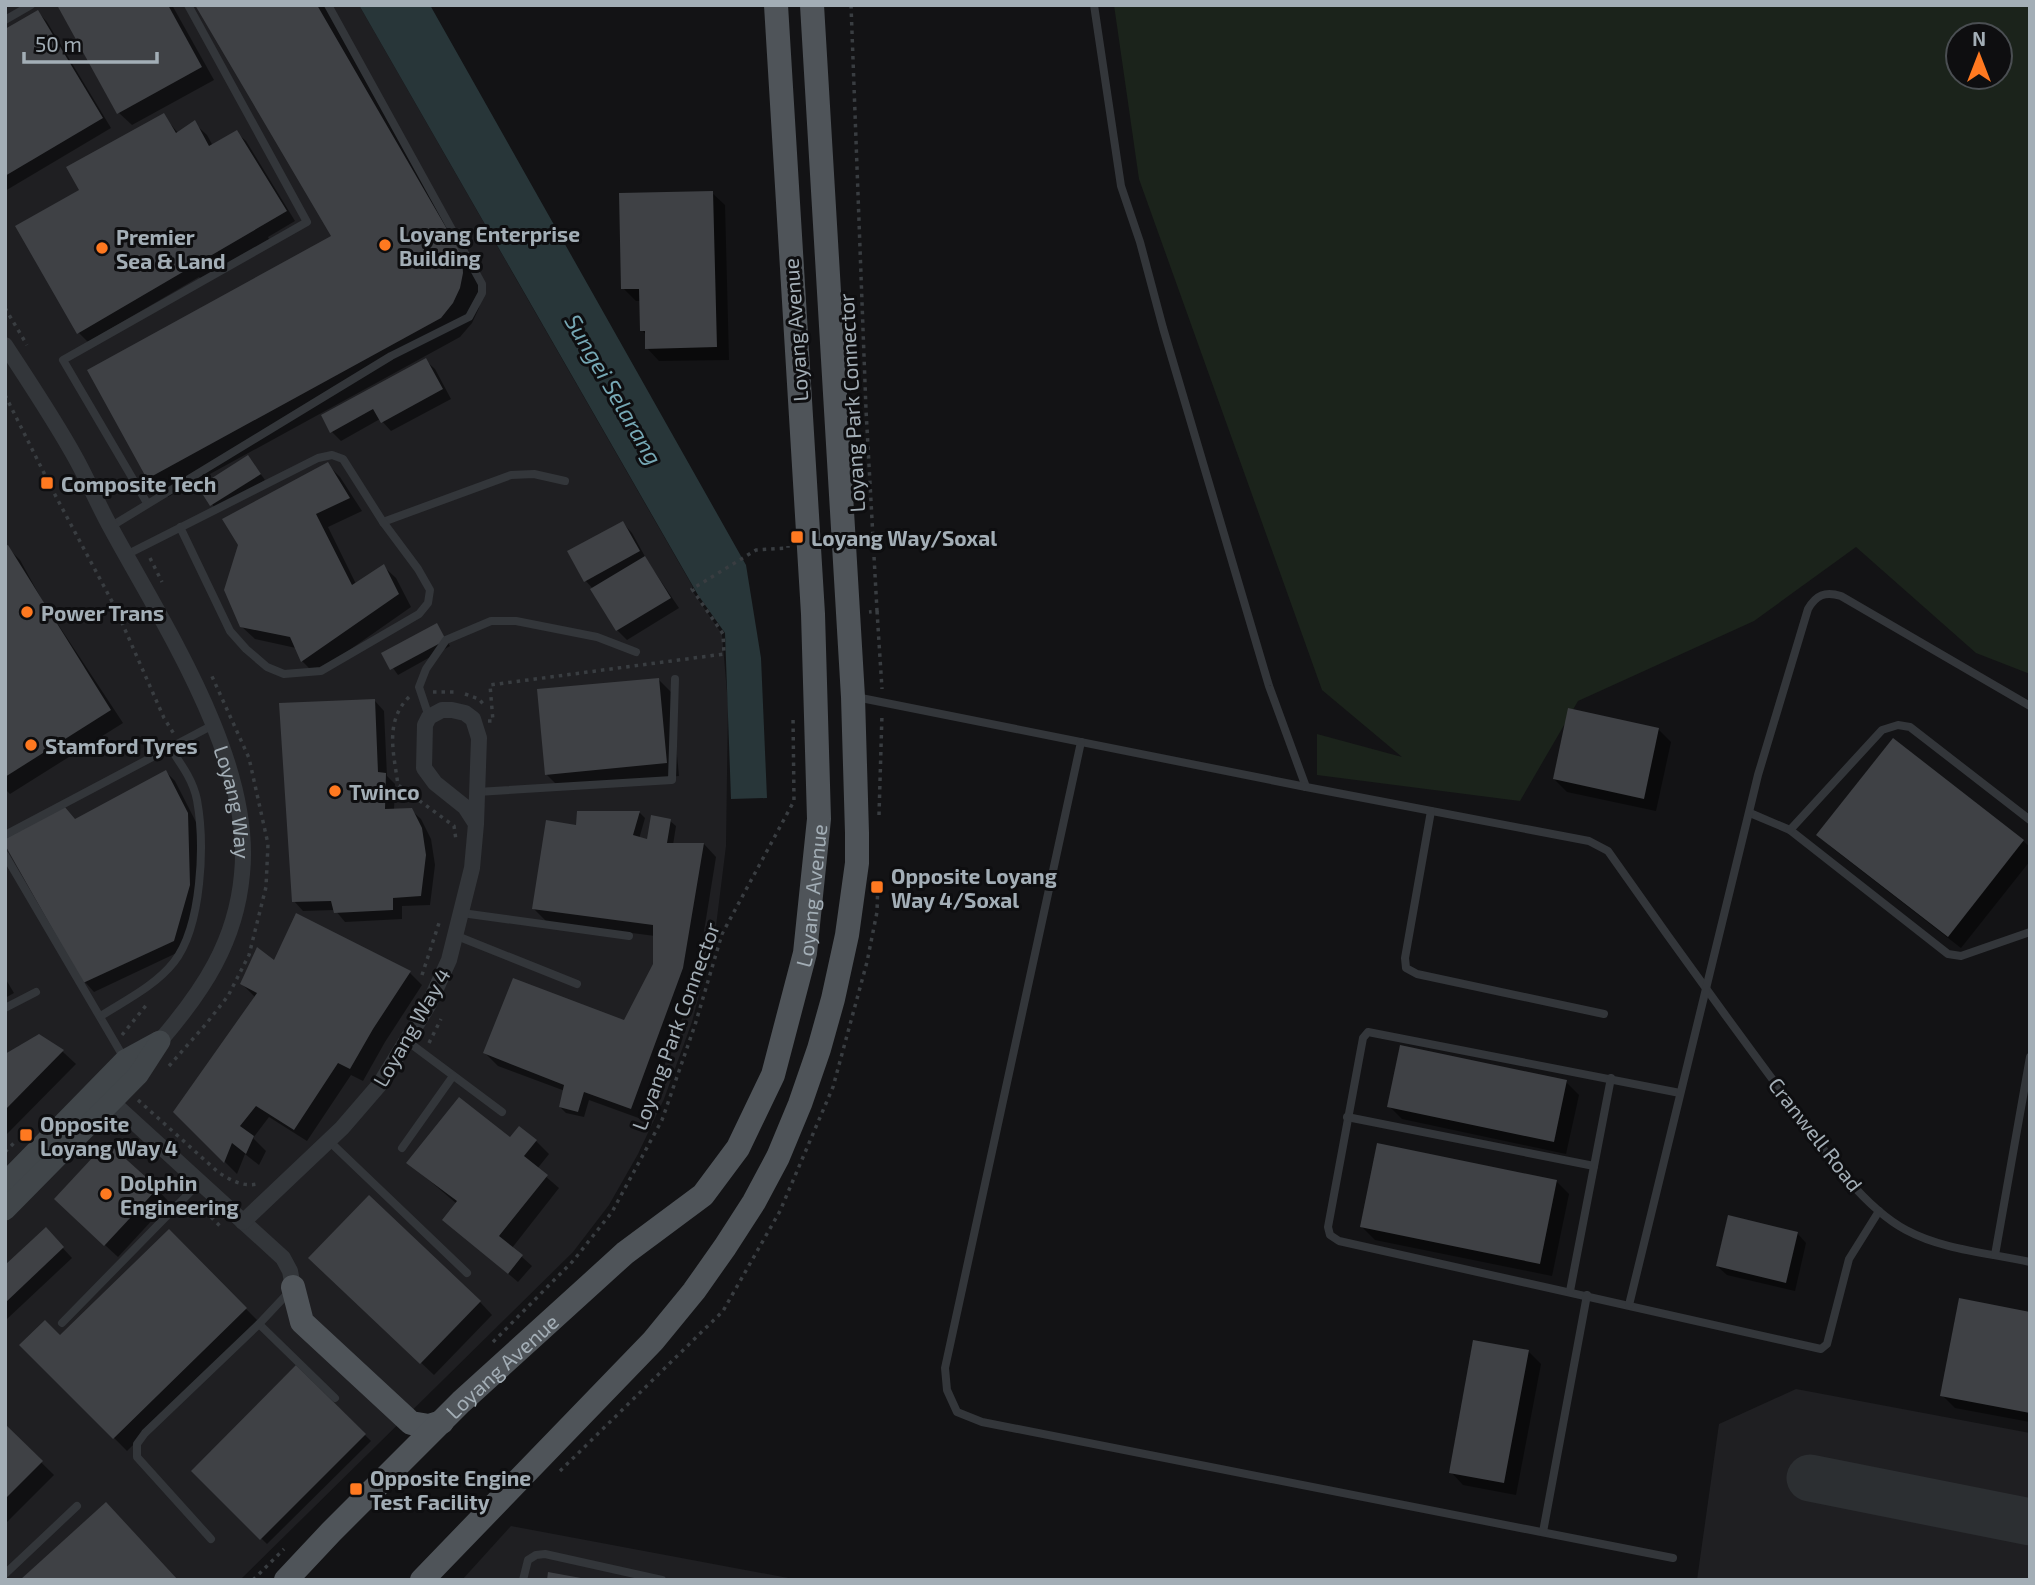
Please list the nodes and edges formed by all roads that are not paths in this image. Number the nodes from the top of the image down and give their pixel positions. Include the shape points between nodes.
1 (31, 5) edge
2 (188, 5) edge
3 (328, 5) edge
4 (776, 5) edge
5 (813, 5) edge
6 (1094, 5) edge
7 (5, 20) edge
8 (5, 345) edge
9 (565, 481) dead end
10 (147, 503) junction
11 (383, 522) junction
12 (110, 527) junction
13 (180, 527) junction
14 (126, 555) junction
15 (636, 652) dead end
16 (675, 679) dead end
17 (853, 696) junction
18 (2030, 706) edge
19 (429, 717) junction
20 (213, 726) junction
21 (1081, 742) junction
22 (170, 748) junction
23 (1306, 787) junction
24 (477, 792) junction
25 (1431, 811) junction
26 (1750, 813) junction
27 (2030, 820) edge
28 (476, 824) junction
29 (1790, 830) junction
30 (5, 835) edge
31 (5, 855) edge
32 (461, 913) junction
33 (2030, 932) edge
34 (457, 936) junction
35 (629, 936) dead end
36 (577, 984) dead end
37 (1705, 988) junction
38 (36, 992) dead end
39 (5, 1008) edge
40 (1604, 1014) dead end
41 (101, 1016) junction
42 (160, 1041) junction
43 (407, 1041) junction
44 (120, 1057) junction
45 (2030, 1057) edge
46 (453, 1076) junction
47 (1611, 1078) junction
48 (1680, 1093) junction
49 (112, 1102) junction
50 (84, 1103) junction
51 (502, 1112) dead end
52 (1347, 1117) junction
53 (329, 1140) junction
54 (402, 1148) dead end
55 (1594, 1166) junction
56 (200, 1182) junction
57 (5, 1183) edge
58 (5, 1210) edge
59 (1880, 1211) junction
60 (249, 1226) junction
61 (1995, 1255) junction
62 (2030, 1262) edge
63 (467, 1273) dead end
64 (293, 1287) junction
65 (1570, 1291) junction
66 (1587, 1295) junction
67 (1629, 1305) junction
68 (62, 1324) dead end
69 (259, 1324) junction
70 (335, 1398) dead end
71 (442, 1422) junction
72 (77, 1506) dead end
73 (1543, 1532) junction
74 (211, 1539) dead end
75 (1673, 1559) dead end
76 (5, 1574) edge
77 (286, 1580) edge
78 (422, 1580) edge
79 (523, 1580) edge
80 (662, 1580) edge

1 - 7 lane
2 - 10 lane via 307,222 63,360
3 - 10 lane via 482,284 482,293 469,317 391,356
4 - 71 main road, Loyang Avenue via 813,614 819,819 806,953 773,1076 738,1148 704,1195 625,1253
5 - 17 main road, Loyang Avenue
6 - 23 lane via 1121,186 1269,687
8 - 12 street, Loyang Way via 75,456
9 - 11 lane via 534,474 511,475
10 - 12 lane
11 - 13 lane via 343,459 332,455
11 - 13 lane via 430,590 428,603 419,614 321,671 297,674 267,667 230,631
12 - 14 street, Loyang Way
13 - 14 lane
14 - 20 street, Loyang Way via 167,627
15 - 19 lane via 597,637 516,621 491,621 446,640 426,669 419,687
16 - 24 lane via 673,780
17 - 21 lane, Cranwell Road
17 - 78 main road, Loyang Avenue via 857,863 847,935 820,1049 778,1157 725,1247 653,1341
18 - 26 lane via 1841,596 1822,594 1808,609
19 - 24 street, Loyang Way 4 via 452,709 473,719 478,738
19 - 28 street via 424,732 427,775 464,807
20 - 22 lane
20 - 42 street, Loyang Way via 238,797 243,872 237,909 221,955 191,1004
21 - 23 lane, Cranwell Road
21 - 73 lane via 945,1368 947,1390 957,1412 982,1422
22 - 30 lane
22 - 41 lane via 197,799 201,877 196,906 176,960 158,979
23 - 25 lane, Cranwell Road
24 - 28 street, Loyang Way 4
25 - 37 lane, Cranwell Road via 1589,841 1608,851
25 - 40 lane via 1406,968
26 - 29 lane
26 - 37 lane
27 - 29 lane via 1910,727 1898,725 1882,730
28 - 32 street, Loyang Way 4
29 - 33 lane via 1948,954 1961,956
31 - 41 lane
32 - 34 street, Loyang Way 4
32 - 35 lane
34 - 36 lane
34 - 43 street, Loyang Way 4 via 429,1004
37 - 48 lane
37 - 59 lane, Cranwell Road via 1839,1169
38 - 39 lane
41 - 44 lane
42 - 44 street, Loyang Way
42 - 49 street, Loyang Way via 138,1075
43 - 46 lane
43 - 53 street, Loyang Way 4 via 380,1084
44 - 49 street via 110,1090
44 - 50 street, Loyang Way
45 - 61 lane
46 - 51 lane
46 - 54 lane
47 - 48 lane
47 - 52 lane via 1368,1032
47 - 55 lane
48 - 67 lane
49 - 50 street
49 - 56 street
49 - 58 street, Loyang Way
50 - 57 street, Loyang Way
52 - 55 lane
52 - 65 lane via 1328,1227 1333,1239
53 - 60 street, Loyang Way 4
53 - 63 lane
55 - 65 lane
56 - 60 street
56 - 68 lane
59 - 61 lane, Cranwell Road via 1906,1230
59 - 67 lane via 1849,1259 1824,1348
60 - 64 street via 283,1258
61 - 62 lane, Cranwell Road
64 - 69 lane
64 - 71 main road via 302,1322 411,1423 429,1426
65 - 66 lane
66 - 67 lane
66 - 73 lane
69 - 70 lane
69 - 74 lane via 137,1444 137,1457
71 - 77 main road, Loyang Avenue
72 - 76 lane
73 - 75 lane
79 - 80 lane via 528,1560 545,1554

